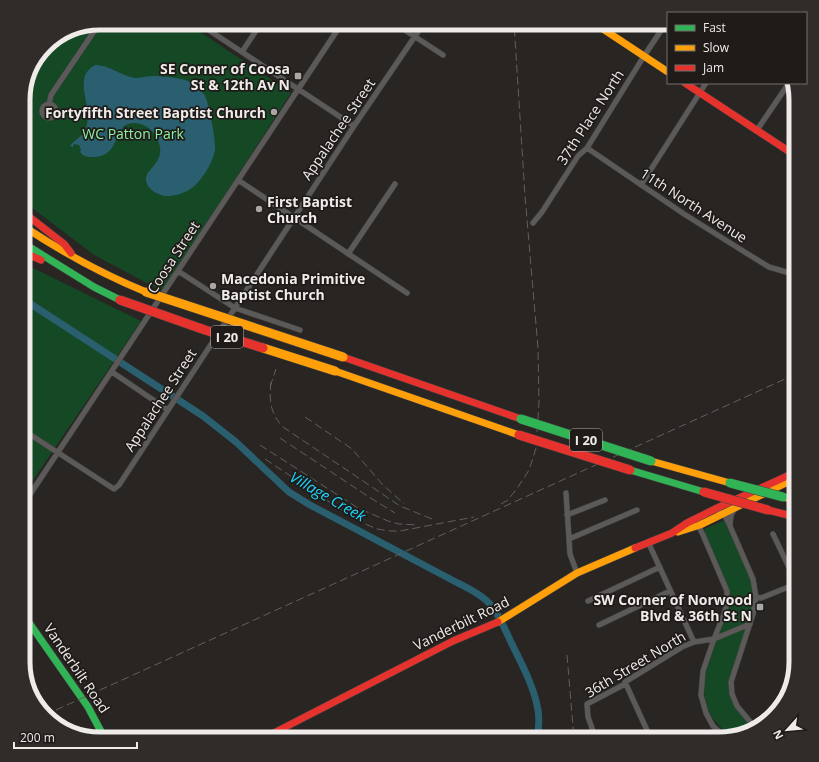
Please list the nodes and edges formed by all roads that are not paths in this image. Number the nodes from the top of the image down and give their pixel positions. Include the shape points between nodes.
1 (95, 30) edge
2 (209, 30) edge
3 (256, 30) edge
4 (337, 30) edge
5 (404, 30) edge
6 (420, 30) edge
7 (605, 30) edge
8 (661, 30) edge
9 (415, 37) junction
10 (242, 52) junction
11 (443, 55) dead end
12 (644, 56) junction
13 (667, 71) edge
14 (688, 84) edge
15 (705, 84) edge
16 (787, 85) edge
17 (298, 89) junction
18 (700, 92) junction
19 (49, 104) dead end
20 (354, 126) junction
21 (757, 130) junction
22 (587, 148) junction
23 (789, 151) edge
24 (238, 180) junction
25 (395, 184) dead end
26 (641, 185) junction
27 (30, 217) edge
28 (295, 217) junction
29 (533, 222) dead end
30 (30, 230) edge
31 (30, 247) edge
32 (348, 254) junction
33 (30, 255) edge
34 (77, 260) junction
35 (178, 271) junction
36 (789, 273) edge
37 (80, 278) junction
38 (407, 293) dead end
39 (235, 308) junction
40 (300, 330) dead end
41 (113, 370) junction
42 (169, 408) junction
43 (30, 435) edge
44 (58, 453) junction
45 (789, 475) edge
46 (789, 481) edge
47 (566, 493) dead end
48 (30, 495) edge
49 (789, 498) edge
50 (605, 500) dead end
51 (715, 508) junction
52 (735, 508) junction
53 (637, 510) dead end
54 (724, 514) junction
55 (567, 515) junction
56 (789, 515) edge
57 (702, 516) junction
58 (700, 525) junction
59 (730, 526) junction
60 (683, 531) junction
61 (672, 533) junction
62 (773, 534) dead end
63 (703, 535) junction
64 (569, 539) junction
65 (649, 544) junction
66 (660, 567) junction
67 (789, 568) edge
68 (577, 573) junction
69 (789, 586) edge
70 (670, 591) junction
71 (756, 597) junction
72 (588, 601) dead end
73 (30, 624) edge
74 (750, 624) junction
75 (599, 625) dead end
76 (714, 639) junction
77 (694, 642) junction
78 (625, 682) junction
79 (752, 724) edge
80 (101, 732) edge
81 (276, 732) edge
82 (593, 732) edge
83 (648, 732) edge
84 (719, 732) edge

1 - 19 street via 51,95
2 - 10 street
3 - 10 street
4 - 17 street, Coosa Street
5 - 9 street
6 - 9 street, Appalachee Street
7 - 12 main road
8 - 12 street, 37th Place North
9 - 11 street
9 - 20 street, Appalachee Street
10 - 17 street
12 - 13 main road
12 - 22 street, 37th Place North
14 - 18 main road
15 - 18 street
16 - 21 street
17 - 20 street
17 - 24 street, Coosa Street
18 - 21 main road
18 - 26 street
20 - 28 street, Appalachee Street
21 - 23 main road
22 - 26 street, 11th North Avenue
22 - 29 street, 37th Place North via 578,156
24 - 28 street
24 - 35 street, Coosa Street
25 - 32 street
26 - 36 street, 11th North Avenue via 768,267
27 - 34 main road via 64,244
28 - 32 street
28 - 39 street, Appalachee Street
30 - 34 main road, I 20
31 - 37 main road, I 20
32 - 38 street
33 - 37 main road
34 - 49 main road, I 20, bridge via 119,282 146,292 521,419 651,461
35 - 39 street
35 - 41 street, Coosa Street
37 - 56 main road, I 20, bridge via 120,300 205,330 630,470
39 - 40 street
39 - 42 street, Appalachee Street
41 - 42 street
41 - 44 street, Coosa Street
42 - 44 street, Appalachee Street via 114,489
43 - 44 street
44 - 48 street, Coosa Street
45 - 51 main road, Vanderbilt Road
46 - 52 main road, Vanderbilt Road
47 - 55 street
50 - 55 street
51 - 54 street
51 - 57 main road, Vanderbilt Road
52 - 54 main road, Vanderbilt Road
52 - 59 street
53 - 64 street
54 - 58 main road, Vanderbilt Road
54 - 59 street
55 - 64 street
57 - 58 street
57 - 61 main road, Vanderbilt Road
58 - 60 main road, Vanderbilt Road
58 - 63 street
59 - 71 street via 753,579
60 - 61 main road, Vanderbilt Road
60 - 63 street via 695,531
61 - 65 main road, Vanderbilt Road
62 - 67 street
63 - 76 street via 727,591 727,604
64 - 68 street via 570,554
65 - 66 street
65 - 68 main road, Vanderbilt Road
66 - 70 street
66 - 72 street
68 - 81 main road, Vanderbilt Road via 495,624 453,641
69 - 71 street via 761,598
70 - 75 street
70 - 77 street
71 - 74 street
73 - 80 main road, Vanderbilt Road via 88,707
74 - 76 street, 36th Street North
74 - 79 street via 731,682 737,706
76 - 77 street, 36th Street North
76 - 84 street via 703,671 702,695 706,713
77 - 78 street, 36th Street North via 682,646
78 - 82 street, 36th Street North via 587,704
78 - 83 street

